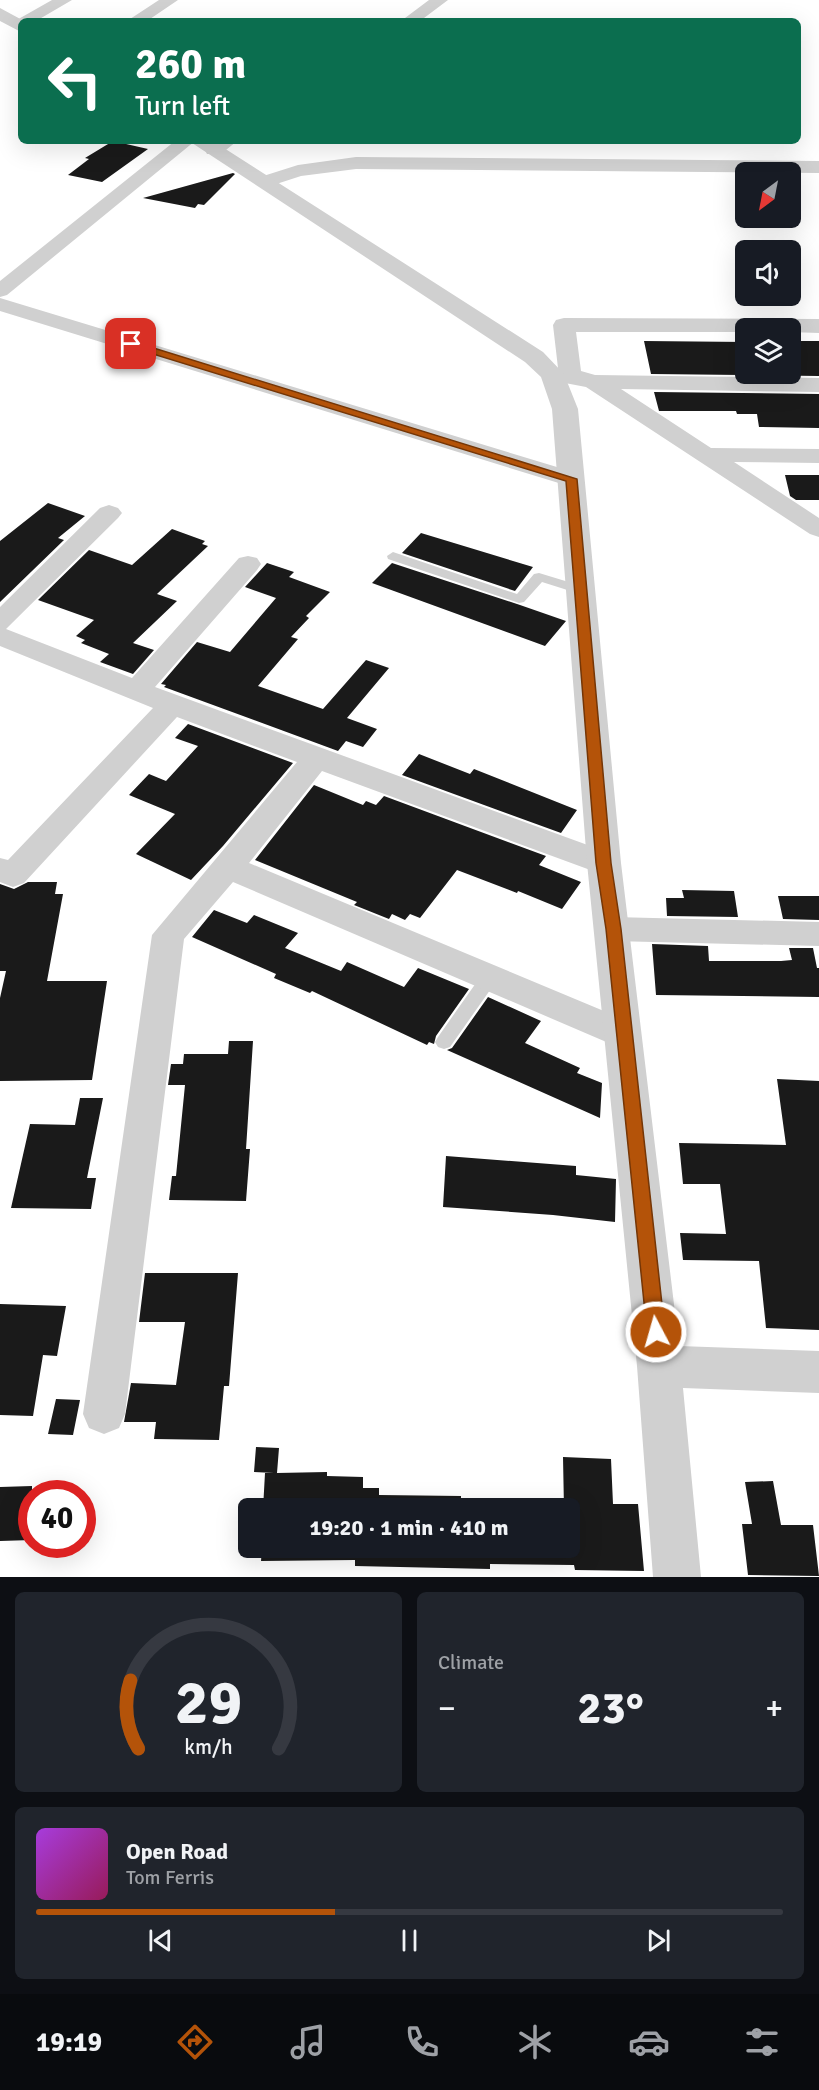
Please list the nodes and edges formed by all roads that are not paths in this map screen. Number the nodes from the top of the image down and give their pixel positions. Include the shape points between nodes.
1 (64, 0) edge
2 (170, 0) edge
3 (440, 0) edge
4 (0, 13) edge
5 (30, 18) edge
6 (140, 18) edge
7 (413, 18) edge
8 (18, 22) edge
9 (182, 144) edge
10 (214, 144) edge
11 (819, 167) edge
12 (264, 182) junction
13 (0, 291) edge
14 (0, 304) edge
15 (819, 326) edge
16 (561, 374) junction
17 (594, 382) junction
18 (819, 386) edge
19 (706, 455) junction
20 (819, 456) edge
21 (571, 479) junction
22 (109, 513) dead end
23 (819, 529) edge
24 (393, 556) dead end
25 (248, 564) dead end
26 (580, 590) junction
27 (0, 622) edge
28 (0, 636) edge
29 (136, 691) junction
30 (172, 705) junction
31 (316, 758) junction
32 (604, 863) junction
33 (228, 867) junction
34 (0, 869) edge
35 (613, 929) junction
36 (819, 934) edge
37 (489, 978) junction
38 (623, 1034) junction
39 (444, 1042) dead end
40 (659, 1366) junction
41 (819, 1372) edge
42 (104, 1414) dead end
43 (677, 1577) edge

1 - 5 street
2 - 6 street
3 - 7 street
4 - 8 street
9 - 13 street
10 - 12 street
11 - 12 street via 356,163 298,171
12 - 16 street
14 - 21 street
15 - 16 street via 564,325
16 - 17 street
16 - 21 street
17 - 18 street
17 - 19 street
19 - 20 street
19 - 23 street
21 - 26 street
22 - 27 street
24 - 26 lane via 519,599 539,577
25 - 29 street
26 - 32 street
28 - 29 street
29 - 30 street
30 - 31 street
30 - 34 street via 13,875
31 - 32 street
31 - 33 street
32 - 35 street
33 - 37 street
33 - 42 street via 168,935
35 - 36 street
35 - 38 street
37 - 38 street
37 - 39 lane
38 - 40 street
40 - 41 street
40 - 43 street

